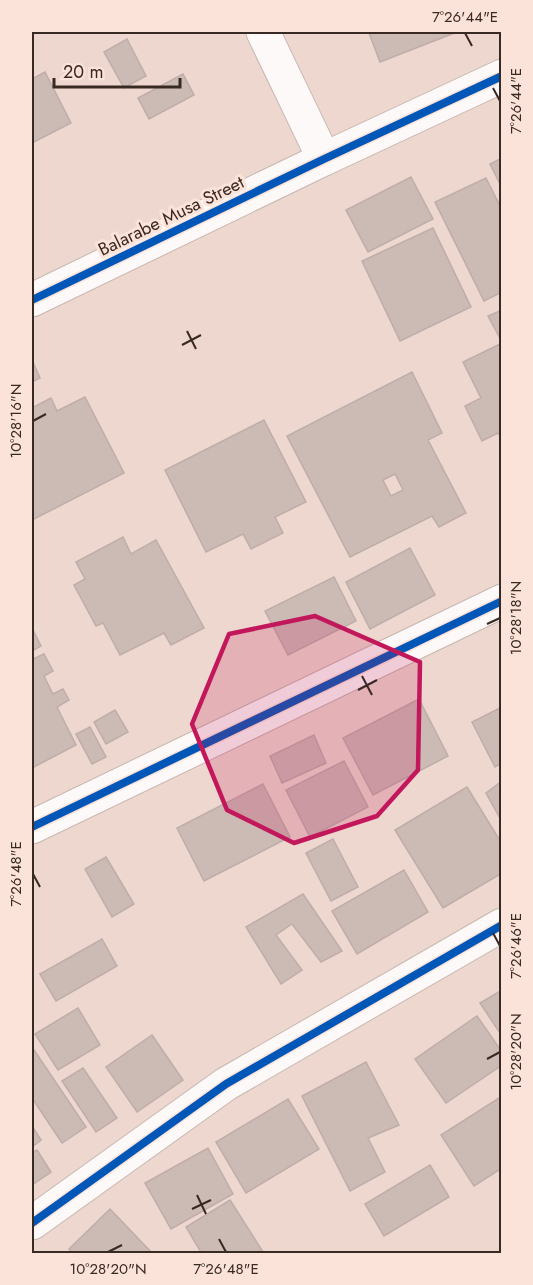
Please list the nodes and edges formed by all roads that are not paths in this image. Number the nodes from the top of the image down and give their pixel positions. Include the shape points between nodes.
1 (263, 32) edge
2 (501, 76) edge
3 (324, 159) junction
4 (32, 300) edge
5 (501, 601) edge
6 (32, 827) edge
7 (501, 925) edge
8 (32, 1223) edge

1 - 3 street
2 - 3 street, Balarabe Musa Street
3 - 4 street, Balarabe Musa Street
5 - 6 street
7 - 8 street via 226,1084

